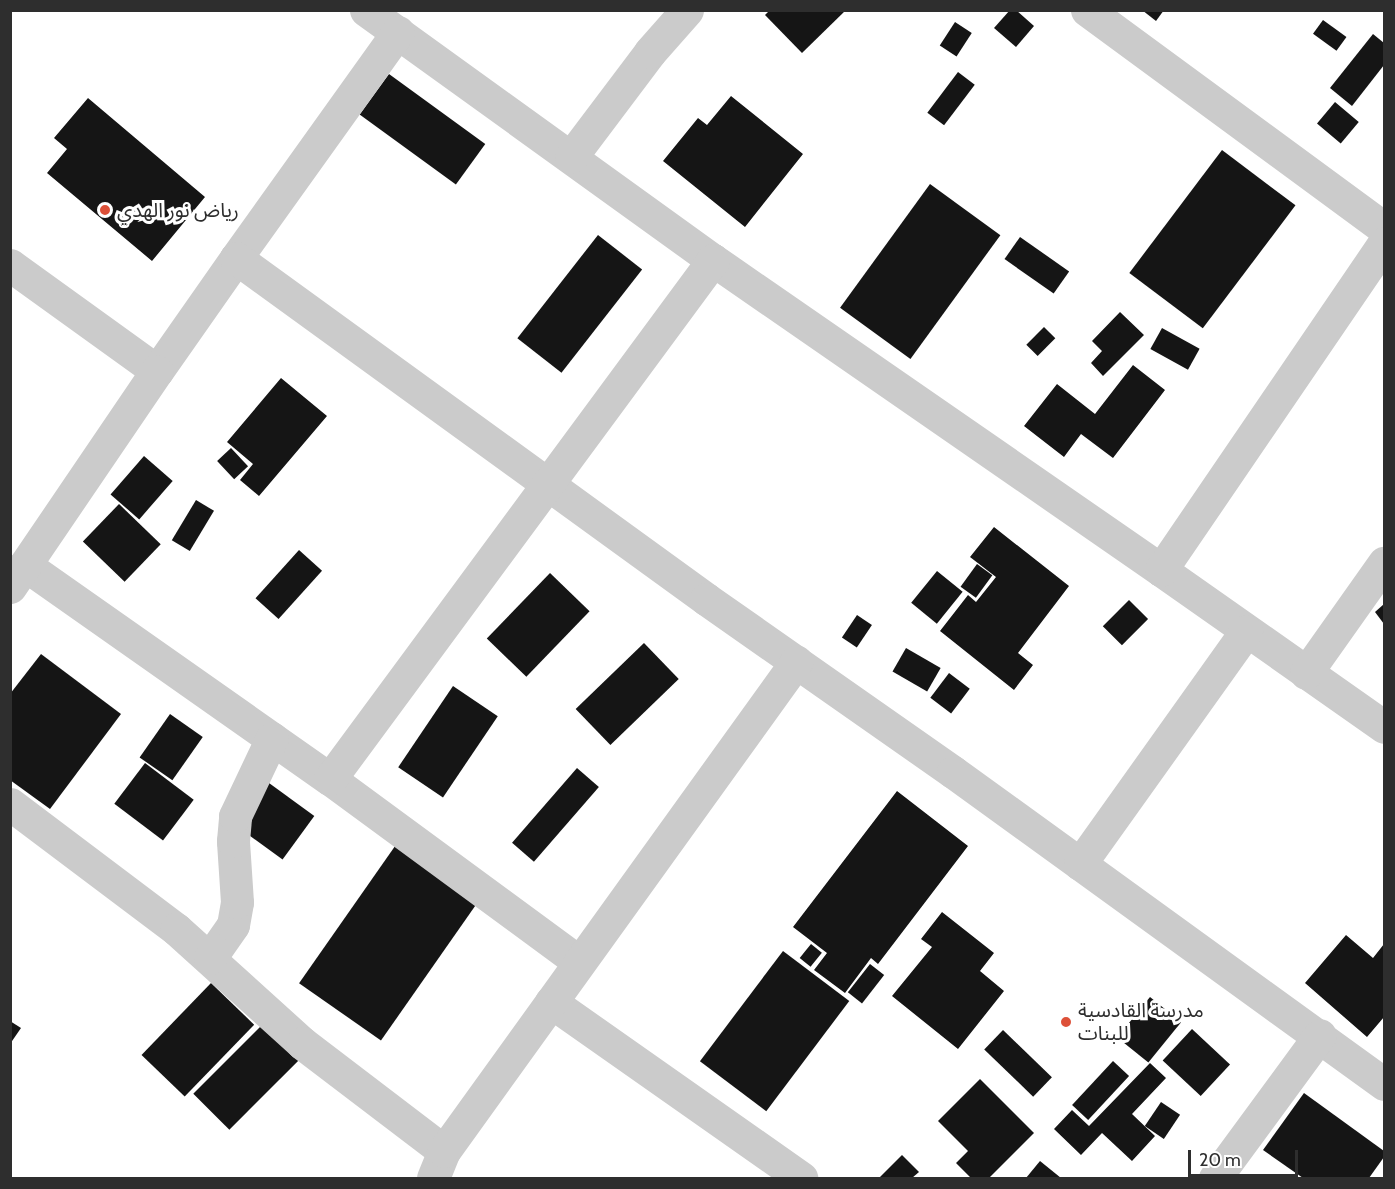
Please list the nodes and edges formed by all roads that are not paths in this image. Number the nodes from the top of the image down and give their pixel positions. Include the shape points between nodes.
1 (366, 10) edge
2 (687, 10) edge
3 (1087, 10) edge
4 (398, 32) junction
5 (571, 157) junction
6 (1384, 228) edge
7 (1384, 243) edge
8 (236, 258) junction
9 (713, 260) junction
10 (10, 266) edge
11 (157, 371) junction
12 (548, 483) junction
13 (1384, 563) edge
14 (1161, 570) junction
15 (18, 576) edge
16 (1246, 631) junction
17 (796, 662) junction
18 (1306, 673) junction
19 (1384, 727) edge
20 (272, 738) junction
21 (330, 779) junction
22 (10, 804) edge
23 (1080, 864) junction
24 (210, 958) junction
25 (579, 962) junction
26 (551, 1002) junction
27 (1320, 1035) junction
28 (1384, 1084) edge
29 (439, 1165) edge
30 (801, 1179) edge
31 (1215, 1179) edge

1 - 4 street
2 - 5 street via 650,52
3 - 6 street
4 - 5 street
4 - 8 street
5 - 9 street
7 - 14 street
8 - 11 street
8 - 12 street
9 - 12 street
9 - 14 street
10 - 11 street
11 - 15 street
12 - 17 street
12 - 21 street
13 - 18 street
14 - 16 street
15 - 20 street
16 - 18 street
16 - 23 street
17 - 23 street
17 - 25 street
18 - 19 street
20 - 21 street
20 - 24 street via 235,816 237,902 233,925
21 - 25 street
22 - 24 street
23 - 27 street
24 - 29 street
25 - 26 street
26 - 29 street
26 - 30 street
27 - 28 street
27 - 31 street

